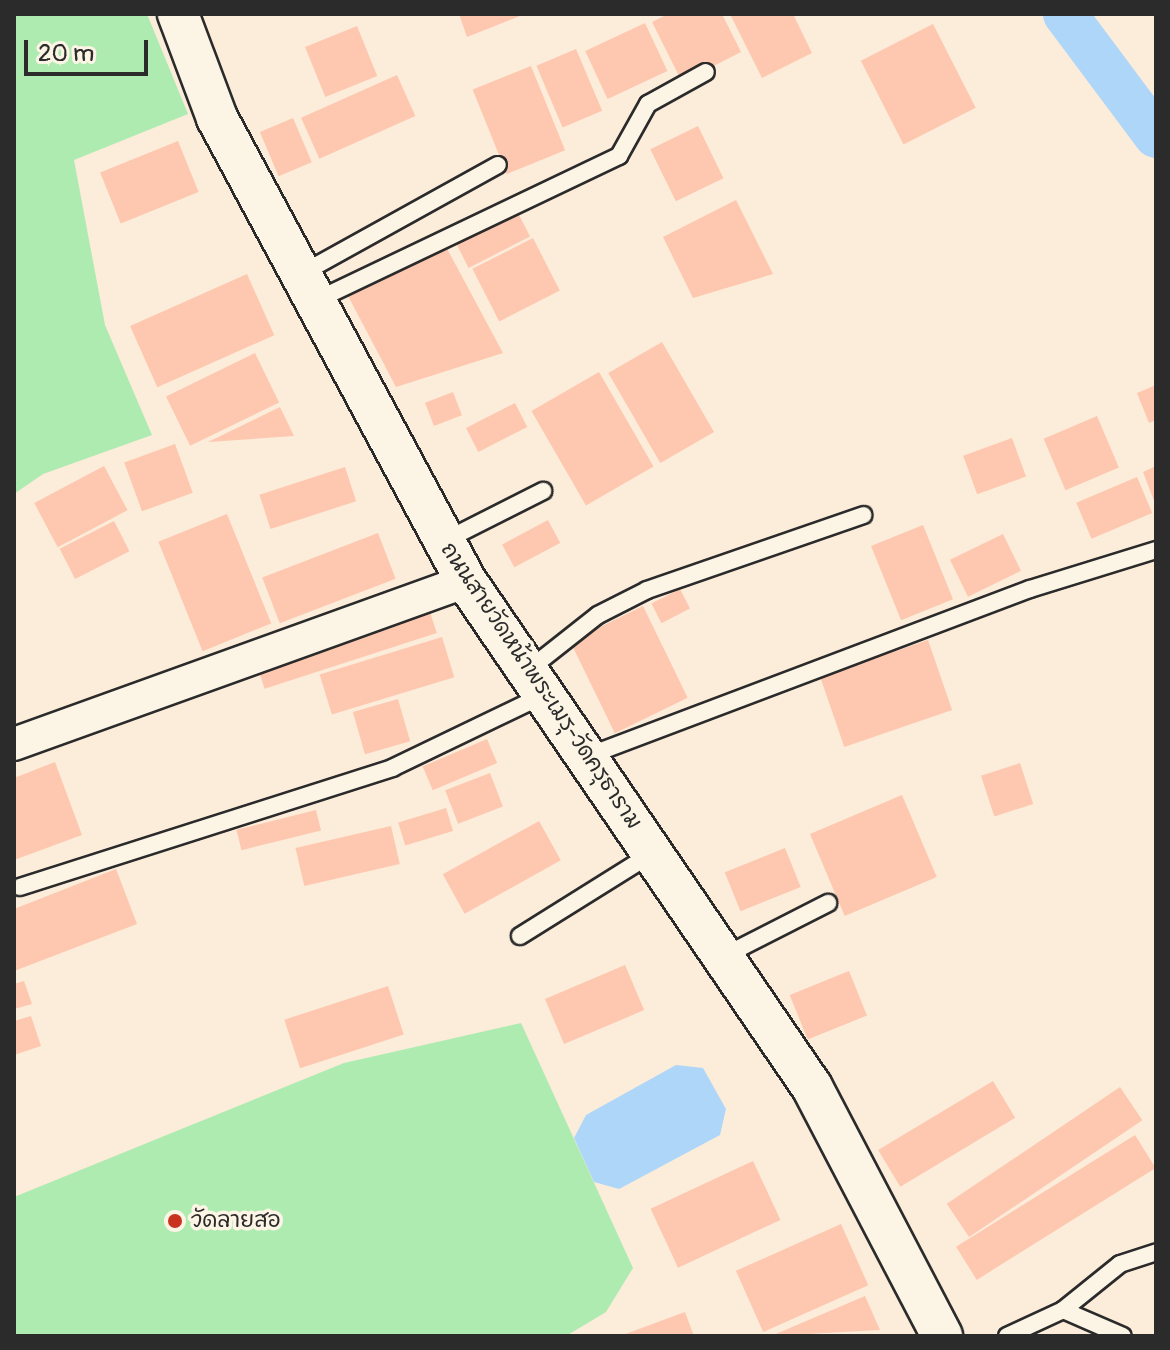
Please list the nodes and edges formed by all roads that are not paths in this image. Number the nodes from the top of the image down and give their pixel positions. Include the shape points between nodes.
1 (178, 14) edge
2 (706, 72) dead end
3 (498, 165) dead end
4 (308, 288) junction
5 (543, 491) dead end
6 (863, 515) dead end
7 (444, 541) junction
8 (1156, 550) edge
9 (466, 581) junction
10 (536, 683) junction
11 (14, 744) edge
12 (586, 756) junction
13 (653, 853) junction
14 (20, 887) dead end
15 (828, 903) dead end
16 (520, 936) dead end
17 (722, 957) junction
18 (1156, 1252) edge
19 (1063, 1310) junction
20 (942, 1336) edge
21 (1007, 1336) edge
22 (1123, 1336) edge

1 - 4 street, ถนนสายวัดหน้าพระเมรุ-วัดครุธาราม via 217,118
2 - 4 lane via 648,104 619,156
3 - 4 lane
4 - 7 street, ถนนสายวัดหน้าพระเมรุ-วัดครุธาราม
5 - 7 lane
6 - 10 lane via 647,590 598,615
7 - 9 street, ถนนสายวัดหน้าพระเมรุ-วัดครุธาราม
8 - 12 lane via 1030,589
9 - 10 street, ถนนสายวัดหน้าพระเมรุ-วัดครุธาราม
9 - 11 street
10 - 12 street, ถนนสายวัดหน้าพระเมรุ-วัดครุธาราม
10 - 14 lane via 392,768
12 - 13 street, ถนนสายวัดหน้าพระเมรุ-วัดครุธาราม
13 - 16 lane
13 - 17 street, ถนนสายวัดหน้าพระเมรุ-วัดครุธาราม
15 - 17 lane
17 - 20 street, ถนนสายวัดหน้าพระเมรุ-วัดครุธาราม via 812,1087
18 - 19 lane via 1120,1264
19 - 21 lane
19 - 22 lane

